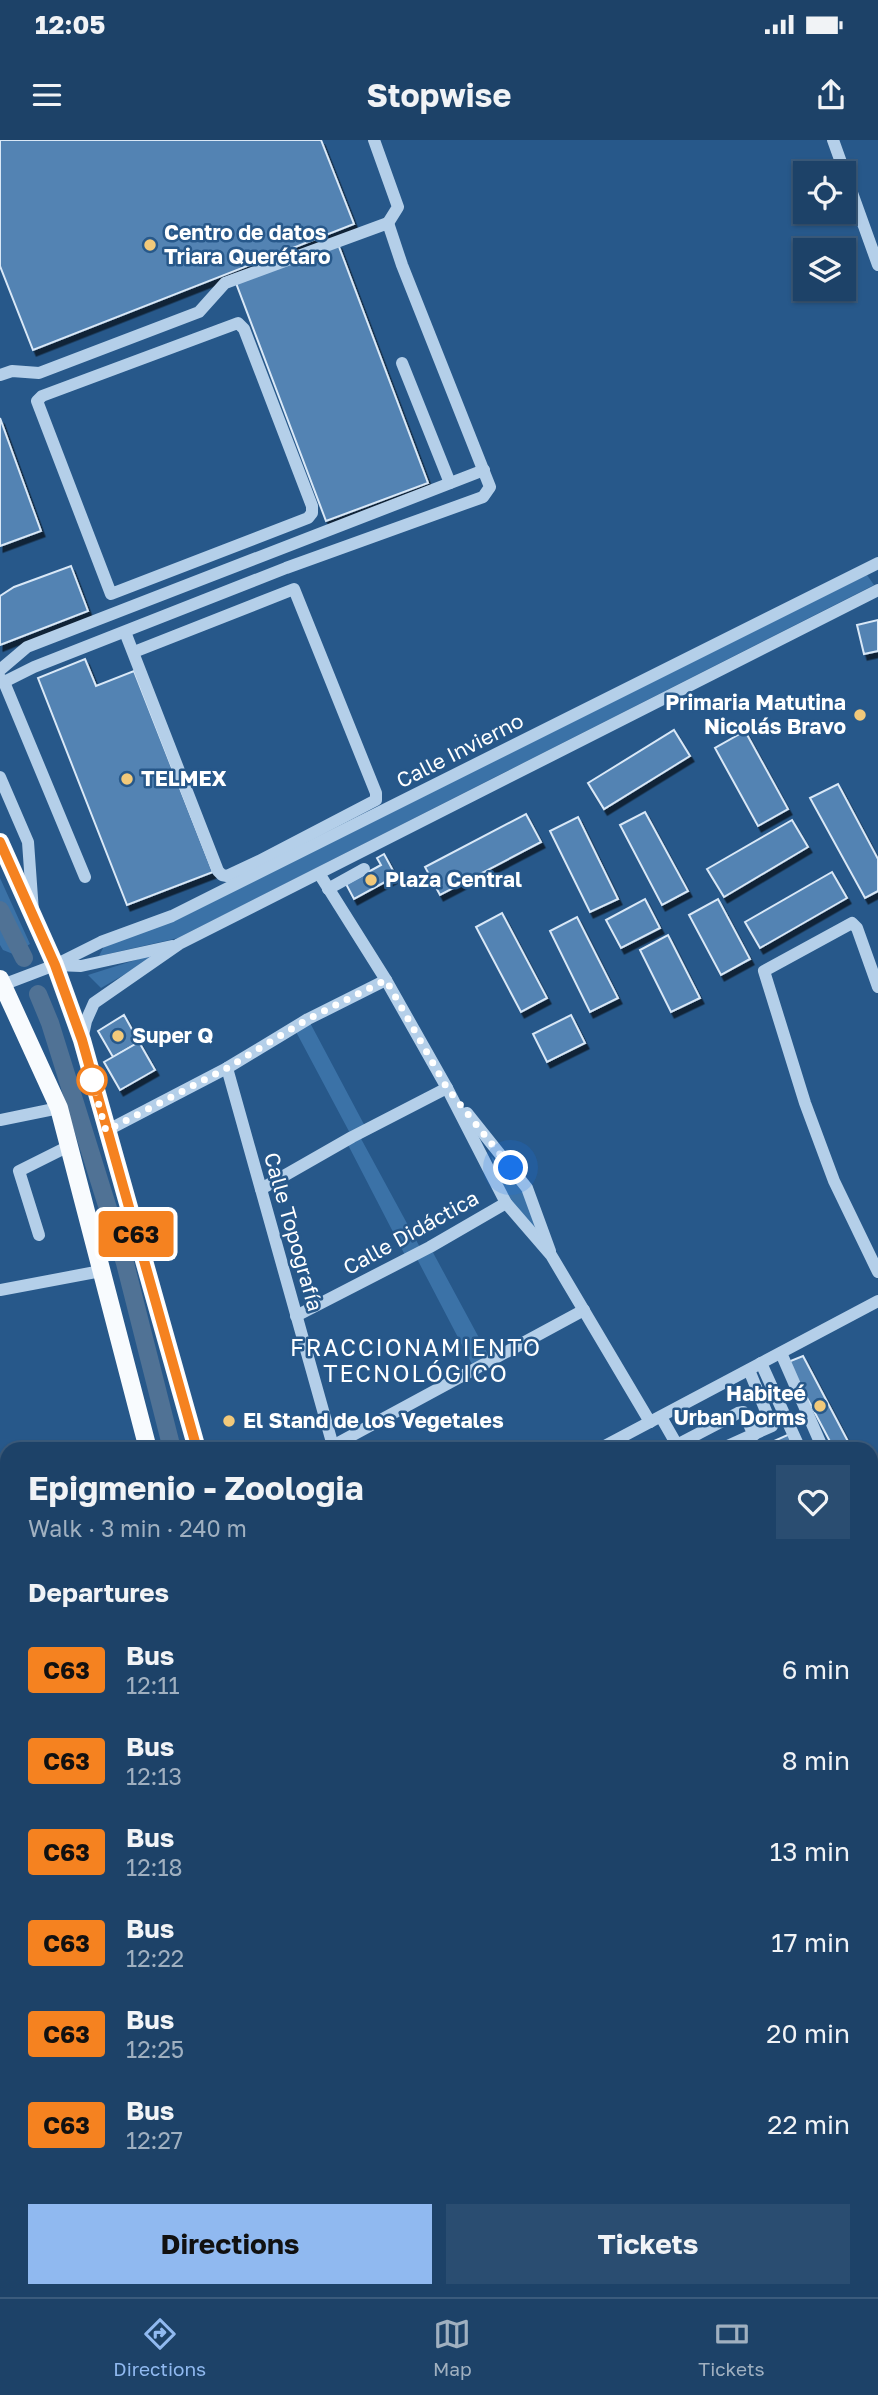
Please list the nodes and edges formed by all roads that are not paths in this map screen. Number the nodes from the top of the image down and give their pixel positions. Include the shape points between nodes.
1 (374, 140) edge
2 (833, 140) edge
3 (388, 223) junction
4 (878, 265) edge
5 (402, 363) dead end
6 (0, 375) edge
7 (484, 470) junction
8 (450, 483) junction
9 (273, 531) junction
10 (280, 549) junction
11 (191, 563) junction
12 (878, 563) edge
13 (286, 568) junction
14 (198, 581) junction
15 (294, 589) junction
16 (878, 590) edge
17 (111, 594) junction
18 (205, 600) junction
19 (118, 612) junction
20 (214, 621) junction
21 (125, 632) junction
22 (134, 652) junction
23 (1, 677) edge
24 (0, 702) edge
25 (15, 709) junction
26 (0, 777) edge
27 (0, 842) edge
28 (364, 869) dead end
29 (320, 875) junction
30 (85, 877) dead end
31 (328, 889) junction
32 (33, 915) junction
33 (180, 944) junction
34 (51, 966) junction
35 (386, 980) junction
36 (3, 983) edge
37 (878, 986) edge
38 (82, 1040) junction
39 (227, 1068) junction
40 (447, 1088) junction
41 (59, 1108) junction
42 (0, 1120) edge
43 (106, 1131) junction
44 (69, 1146) junction
45 (261, 1189) junction
46 (506, 1203) junction
47 (39, 1235) dead end
48 (551, 1255) junction
49 (102, 1271) junction
50 (878, 1272) edge
51 (0, 1290) edge
52 (878, 1301) edge
53 (584, 1310) junction
54 (296, 1316) junction
55 (781, 1353) junction
56 (761, 1363) junction
57 (749, 1370) junction
58 (655, 1419) junction
59 (754, 1434) junction
60 (146, 1442) edge
61 (195, 1442) edge
62 (328, 1442) edge
63 (341, 1442) edge
64 (612, 1442) edge
65 (670, 1442) edge
66 (683, 1442) edge
67 (736, 1442) edge
68 (797, 1442) edge
69 (820, 1442) edge

1 - 3 street via 398,207
2 - 4 street
3 - 6 street via 225,283 200,312 39,373
3 - 7 street
5 - 8 street
7 - 8 street
7 - 13 street via 489,487 483,497
8 - 10 street
9 - 10 street
9 - 11 street
9 - 17 street via 308,518 312,506 244,329 238,323 229,324 37,401
10 - 14 street
11 - 14 street
11 - 17 street
12 - 34 street, Calle Invierno via 172,916
13 - 15 street
13 - 18 street
14 - 19 street
15 - 20 street
15 - 22 street via 376,800 227,876 218,871
16 - 29 street
17 - 19 street
18 - 20 street
18 - 21 street
19 - 23 street via 27,647
20 - 22 street
21 - 22 street
21 - 23 street
23 - 25 street
24 - 25 street
25 - 30 street
26 - 32 street via 28,842
27 - 32 main road
28 - 31 street
29 - 31 street
29 - 33 street
31 - 35 street
32 - 34 main road
33 - 34 street via 81,966
33 - 38 street via 94,1003
34 - 36 street, Calle Invierno
34 - 38 main road
35 - 39 street via 308,1019
35 - 40 street
36 - 41 main road
37 - 50 street via 852,923 764,971 804,1103
38 - 43 main road
39 - 43 street
39 - 45 street, Calle Topografía
40 - 45 street
40 - 46 street
40 - 48 street via 527,1188
41 - 42 street
41 - 44 main road
43 - 61 main road
44 - 47 street via 19,1171
44 - 49 main road
45 - 54 street, Calle Topografía
46 - 48 street
46 - 54 street, Calle Didáctica
48 - 53 street
49 - 51 street
49 - 60 main road
52 - 55 street
53 - 58 street
53 - 63 street
54 - 62 street, Calle Topografía
55 - 56 street
55 - 69 street
56 - 57 street
56 - 68 street
57 - 58 street
57 - 59 street via 772,1426
58 - 64 street
58 - 65 street
59 - 66 street via 743,1412
59 - 67 street

